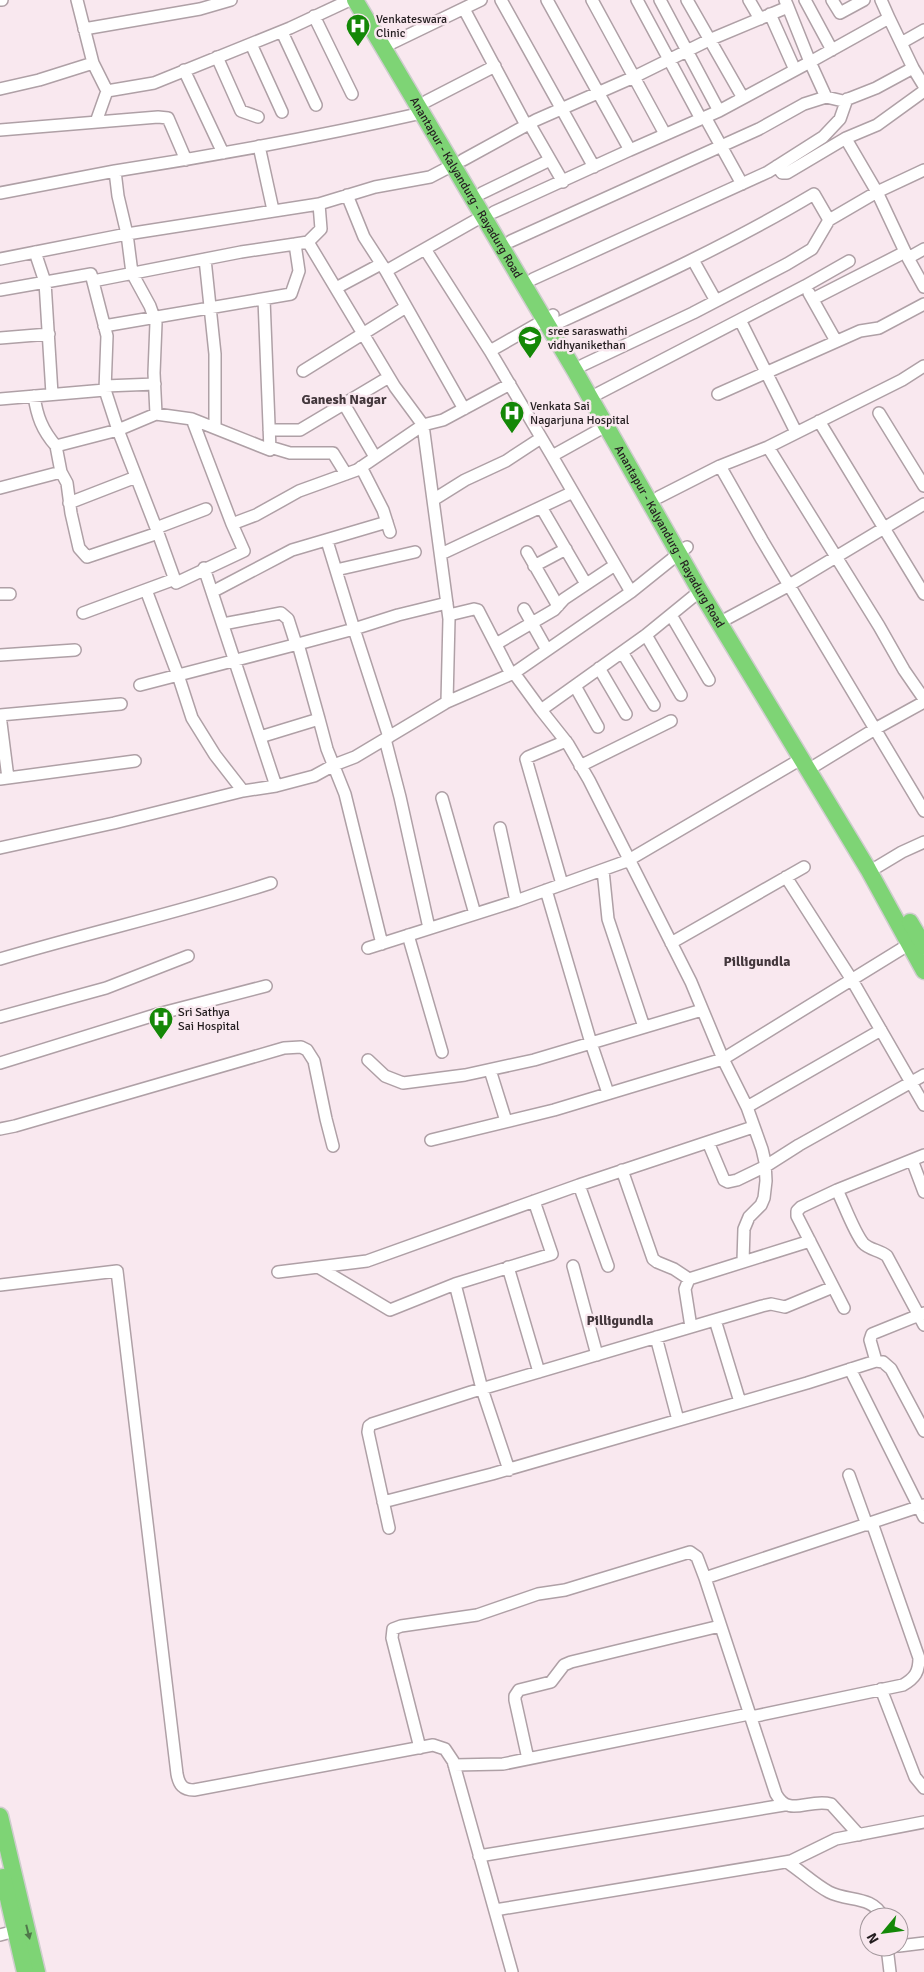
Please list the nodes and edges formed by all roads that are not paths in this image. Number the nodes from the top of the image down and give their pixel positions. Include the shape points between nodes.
1 (78, 0) edge
2 (231, 0) edge
3 (350, 0) edge
4 (355, 0) edge
5 (367, 0) edge
6 (481, 0) edge
7 (501, 0) edge
8 (546, 0) edge
9 (592, 0) edge
10 (637, 0) edge
11 (660, 0) edge
12 (686, 0) edge
13 (749, 0) edge
14 (804, 0) edge
15 (832, 0) edge
16 (864, 0) edge
17 (881, 0) edge
18 (786, 2) edge
19 (464, 9) junction
20 (314, 16) junction
21 (765, 16) junction
22 (889, 18) junction
23 (84, 29) junction
24 (924, 30) edge
25 (282, 32) junction
26 (709, 40) junction
27 (392, 43) junction
28 (901, 43) junction
29 (251, 44) junction
30 (688, 50) junction
31 (832, 50) junction
32 (217, 57) junction
33 (669, 60) junction
34 (93, 62) junction
35 (810, 62) junction
36 (495, 66) junction
37 (912, 68) junction
38 (184, 70) junction
39 (795, 70) junction
40 (634, 77) junction
41 (924, 86) edge
42 (0, 89) edge
43 (107, 91) junction
44 (924, 91) edge
45 (599, 92) junction
46 (352, 94) dead end
47 (826, 97) junction
48 (743, 98) junction
49 (847, 99) junction
50 (316, 105) dead end
51 (424, 107) junction
52 (562, 108) junction
53 (719, 111) junction
54 (282, 112) dead end
55 (258, 117) dead end
56 (703, 118) junction
57 (96, 122) junction
58 (528, 124) junction
59 (0, 130) edge
60 (666, 134) junction
61 (846, 138) junction
62 (260, 146) junction
63 (720, 146) junction
64 (630, 150) junction
65 (223, 153) junction
66 (186, 160) junction
67 (550, 160) junction
68 (458, 163) junction
69 (777, 166) junction
70 (594, 167) junction
71 (924, 170) edge
72 (115, 171) junction
73 (563, 182) junction
74 (742, 184) junction
75 (877, 192) junction
76 (0, 193) edge
77 (482, 193) junction
78 (347, 195) junction
79 (319, 204) junction
80 (274, 210) junction
81 (488, 214) junction
82 (829, 220) junction
83 (127, 234) junction
84 (510, 241) junction
85 (308, 242) junction
86 (294, 244) junction
87 (425, 249) junction
88 (924, 249) edge
89 (35, 252) junction
90 (906, 255) junction
91 (0, 259) edge
92 (204, 259) junction
93 (692, 260) junction
94 (849, 261) dead end
95 (383, 267) junction
96 (132, 273) junction
97 (533, 279) junction
98 (93, 281) junction
99 (45, 282) junction
100 (805, 286) junction
101 (924, 287) edge
102 (336, 288) junction
103 (0, 290) edge
104 (264, 299) junction
105 (813, 299) junction
106 (716, 301) junction
107 (924, 304) edge
108 (406, 307) junction
109 (210, 308) junction
110 (154, 318) junction
111 (552, 319) junction
112 (740, 320) junction
113 (104, 326) junction
114 (363, 333) junction
115 (49, 334) junction
116 (0, 338) edge
117 (836, 341) junction
118 (490, 350) junction
119 (583, 365) junction
120 (924, 366) edge
121 (302, 371) dead end
122 (767, 372) junction
123 (389, 377) junction
124 (155, 384) junction
125 (510, 384) junction
126 (105, 388) junction
127 (599, 393) junction
128 (52, 394) junction
129 (718, 394) dead end
130 (34, 396) junction
131 (0, 398) edge
132 (344, 404) junction
133 (464, 409) junction
134 (879, 413) dead end
135 (156, 414) junction
136 (192, 419) junction
137 (819, 421) junction
138 (423, 426) junction
139 (606, 426) junction
140 (215, 427) junction
141 (118, 430) junction
142 (269, 430) junction
143 (796, 432) junction
144 (542, 438) junction
145 (56, 446) junction
146 (270, 447) junction
147 (768, 447) junction
148 (552, 456) junction
149 (375, 457) junction
150 (720, 466) junction
151 (361, 467) junction
152 (62, 472) junction
153 (346, 474) junction
154 (136, 477) junction
155 (924, 486) edge
156 (0, 488) edge
157 (573, 492) junction
158 (659, 497) junction
159 (434, 500) junction
160 (69, 503) junction
161 (924, 504) edge
162 (541, 507) junction
163 (206, 509) dead end
164 (232, 524) junction
165 (884, 527) junction
166 (157, 531) junction
167 (327, 541) junction
168 (566, 549) junction
169 (683, 550) junction
170 (415, 552) dead end
171 (527, 552) dead end
172 (441, 554) junction
173 (835, 557) junction
174 (615, 564) junction
175 (534, 566) junction
176 (204, 568) junction
177 (336, 570) junction
178 (175, 579) junction
179 (586, 584) junction
180 (790, 585) junction
181 (146, 590) junction
182 (700, 591) junction
183 (212, 592) junction
184 (631, 592) junction
185 (924, 594) edge
186 (558, 606) junction
187 (448, 609) junction
188 (524, 609) dead end
189 (83, 613) dead end
190 (671, 615) junction
191 (728, 618) junction
192 (223, 624) junction
193 (532, 624) junction
194 (354, 629) junction
195 (646, 635) junction
196 (297, 644) junction
197 (496, 644) junction
198 (75, 650) dead end
199 (547, 650) junction
200 (622, 652) junction
201 (0, 654) edge
202 (235, 660) junction
203 (599, 668) junction
204 (512, 674) junction
205 (179, 676) junction
206 (708, 680) dead end
207 (140, 685) dead end
208 (574, 686) junction
209 (681, 695) dead end
210 (924, 700) edge
211 (447, 702) junction
212 (121, 704) dead end
213 (654, 705) dead end
214 (540, 710) junction
215 (626, 714) dead end
216 (0, 715) edge
217 (319, 719) junction
218 (671, 721) dead end
219 (598, 727) dead end
220 (875, 729) junction
221 (260, 737) junction
222 (387, 738) junction
223 (566, 741) junction
224 (135, 761) dead end
225 (808, 762) junction
226 (334, 765) junction
227 (580, 766) junction
228 (4, 778) edge
229 (276, 786) junction
230 (243, 790) junction
231 (442, 798) dead end
232 (924, 812) edge
233 (500, 828) dead end
234 (924, 842) edge
235 (0, 848) edge
236 (629, 860) junction
237 (804, 867) dead end
238 (877, 867) junction
239 (603, 870) junction
240 (786, 878) junction
241 (271, 883) dead end
242 (562, 884) junction
243 (546, 890) junction
244 (516, 901) junction
245 (475, 914) junction
246 (429, 928) junction
247 (408, 935) junction
248 (671, 943) junction
249 (918, 943) edge
250 (382, 944) junction
251 (368, 948) dead end
252 (188, 956) dead end
253 (0, 959) edge
254 (924, 971) edge
255 (852, 980) junction
256 (266, 986) dead end
257 (702, 1010) junction
258 (0, 1017) edge
259 (644, 1027) junction
260 (881, 1030) junction
261 (591, 1043) junction
262 (442, 1052) dead end
263 (723, 1059) junction
264 (368, 1060) dead end
265 (0, 1063) edge
266 (490, 1070) junction
267 (924, 1075) edge
268 (911, 1082) junction
269 (608, 1093) junction
270 (924, 1105) edge
271 (747, 1107) junction
272 (506, 1121) junction
273 (753, 1127) junction
274 (0, 1129) edge
275 (431, 1140) dead end
276 (708, 1142) junction
277 (333, 1146) dead end
278 (924, 1155) edge
279 (912, 1160) junction
280 (766, 1166) junction
281 (622, 1170) junction
282 (578, 1185) junction
283 (837, 1190) junction
284 (924, 1192) edge
285 (534, 1201) junction
286 (810, 1241) junction
287 (743, 1261) junction
288 (573, 1266) dead end
289 (608, 1266) dead end
290 (508, 1267) junction
291 (318, 1268) junction
292 (278, 1272) dead end
293 (689, 1279) junction
294 (456, 1284) junction
295 (0, 1285) edge
296 (833, 1287) junction
297 (844, 1308) dead end
298 (922, 1317) edge
299 (715, 1320) junction
300 (691, 1327) junction
301 (656, 1337) junction
302 (597, 1356) junction
303 (876, 1361) junction
304 (850, 1369) junction
305 (539, 1372) junction
306 (482, 1389) junction
307 (740, 1402) junction
308 (678, 1420) junction
309 (924, 1431) edge
310 (509, 1470) junction
311 (849, 1474) dead end
312 (383, 1502) junction
313 (923, 1510) edge
314 (869, 1524) junction
315 (389, 1528) dead end
316 (705, 1578) junction
317 (720, 1626) junction
318 (919, 1676) edge
319 (881, 1689) junction
320 (750, 1715) junction
321 (420, 1748) junction
322 (528, 1759) junction
323 (454, 1765) junction
324 (924, 1788) edge
325 (784, 1805) junction
326 (0, 1816) edge
327 (924, 1822) edge
328 (859, 1835) junction
329 (479, 1856) junction
330 (0, 1862) edge
331 (787, 1862) junction
332 (876, 1907) edge
333 (495, 1910) junction
334 (7, 1933) edge
335 (924, 1943) edge
336 (909, 1945) edge
337 (888, 1957) edge
338 (25, 1972) edge
339 (37, 1972) edge
340 (512, 1972) edge
341 (890, 1972) edge

1 - 23 street
2 - 23 street via 200,9
3 - 20 street
4 - 51 highway, Anantapur - Kalyandurg - Rayadurg Road
5 - 27 highway, Anantapur - Kalyandurg - Rayadurg Road
6 - 19 street
7 - 52 street
8 - 45 street
9 - 40 street
10 - 33 street
11 - 30 street
12 - 26 street
13 - 21 street
14 - 31 street
15 - 16 street via 840,13
17 - 22 street
18 - 21 street
18 - 35 street
19 - 27 street
19 - 36 street
20 - 25 street
20 - 46 street
21 - 26 street
21 - 39 street
22 - 28 street
22 - 31 street
23 - 34 street
24 - 28 street
25 - 29 street
25 - 50 street
26 - 30 street
26 - 48 street
27 - 51 highway, Anantapur - Kalyandurg - Rayadurg Road
28 - 37 street
29 - 32 street
29 - 54 street
30 - 33 street
30 - 53 street
31 - 35 street
32 - 38 street
32 - 55 street via 241,111
33 - 40 street
33 - 56 street
34 - 42 street
34 - 43 street
35 - 39 street
35 - 47 street
36 - 51 street
36 - 58 street
37 - 41 street
37 - 49 street via 876,88
38 - 43 street via 154,83
38 - 65 street
39 - 48 street
40 - 45 street
40 - 60 street
43 - 57 street
44 - 61 street via 877,125
45 - 52 street
45 - 64 street
47 - 49 street
47 - 63 street via 804,104
48 - 53 street
49 - 69 street via 840,119 823,137
51 - 62 street
51 - 68 highway, Anantapur - Kalyandurg - Rayadurg Road
52 - 58 street
52 - 70 street
53 - 56 street
56 - 60 street
56 - 63 street
57 - 59 street
57 - 66 street via 168,118
58 - 67 street
58 - 68 street
60 - 64 street
61 - 69 street via 785,174
61 - 75 street
62 - 65 street
62 - 80 street
63 - 74 street
63 - 84 street
64 - 70 street
65 - 66 street
66 - 72 street
67 - 73 street
67 - 77 street
68 - 77 highway, Anantapur - Kalyandurg - Rayadurg Road
68 - 78 street via 430,178
68 - 81 highway, Anantapur - Kalyandurg - Rayadurg Road
69 - 74 street
70 - 73 street
71 - 75 street
72 - 76 street
72 - 83 street
73 - 81 street
74 - 97 street
75 - 82 street
75 - 90 street
77 - 81 highway, Anantapur - Kalyandurg - Rayadurg Road
78 - 79 street
78 - 95 street via 364,237
79 - 80 street
79 - 85 street via 321,229
80 - 83 street
81 - 84 highway, Anantapur - Kalyandurg - Rayadurg Road
81 - 87 street
81 - 111 highway, Anantapur - Kalyandurg - Rayadurg Road
82 - 93 street via 814,194
82 - 106 street via 812,249
83 - 89 street
83 - 96 street
84 - 97 highway, Anantapur - Kalyandurg - Rayadurg Road
85 - 86 street
85 - 102 street
86 - 92 street
86 - 104 street via 299,271 291,294
87 - 95 street
87 - 118 street
88 - 90 street
89 - 91 street
89 - 99 street
90 - 101 street
90 - 105 street
92 - 96 street
92 - 109 street
93 - 106 street
93 - 111 street via 650,282
94 - 100 street
95 - 102 street
95 - 108 street
96 - 98 street
96 - 110 street
97 - 111 highway, Anantapur - Kalyandurg - Rayadurg Road
98 - 99 street via 91,274
98 - 113 street
99 - 103 street
99 - 115 street
100 - 105 street
100 - 112 street
102 - 114 street
104 - 109 street
104 - 142 street
105 - 117 street
106 - 119 street
107 - 117 street via 879,328 860,331
108 - 114 street
108 - 133 street
109 - 110 street
109 - 140 street via 215,354
110 - 113 street
110 - 124 street
111 - 118 street
111 - 119 highway, Anantapur - Kalyandurg - Rayadurg Road
111 - 139 highway, Anantapur - Kalyandurg - Rayadurg Road
112 - 122 street
112 - 127 street
113 - 126 street via 107,336
114 - 121 street
114 - 123 street
115 - 116 street
115 - 128 street
117 - 122 street
118 - 125 street
119 - 127 highway, Anantapur - Kalyandurg - Rayadurg Road
120 - 137 street
122 - 129 street
122 - 143 street
123 - 132 street
123 - 138 street
124 - 126 street
124 - 135 street
125 - 133 street
125 - 144 street
126 - 128 street
126 - 141 street
127 - 158 highway, Anantapur - Kalyandurg - Rayadurg Road
128 - 130 street
130 - 131 street
130 - 145 street via 40,423
132 - 142 street via 300,430
132 - 149 street
133 - 138 street
134 - 155 street
135 - 136 street
135 - 141 street
136 - 140 street
136 - 164 street
137 - 143 street
137 - 165 street
138 - 149 street
138 - 159 street
139 - 148 street
139 - 169 highway, Anantapur - Kalyandurg - Rayadurg Road
140 - 146 street via 270,450
141 - 145 street
141 - 154 street
142 - 146 street
143 - 147 street
144 - 148 street
144 - 159 street
145 - 152 street
146 - 153 street via 290,454 333,453
147 - 150 street
147 - 173 street
148 - 157 street
149 - 151 street
150 - 158 street
150 - 180 street
151 - 153 street
151 - 167 street via 389,527
152 - 156 street
152 - 160 street
153 - 164 street via 299,491 256,515
154 - 160 street
154 - 166 street
157 - 162 street
157 - 174 street
158 - 169 highway, Anantapur - Kalyandurg - Rayadurg Road
159 - 172 street
160 - 166 street via 79,548 87,557
161 - 165 street
162 - 168 street
162 - 172 street
163 - 166 street
164 - 176 street via 244,551
165 - 173 street
165 - 185 street
166 - 178 street
167 - 177 street
167 - 183 street via 292,550
168 - 175 street
168 - 179 street
169 - 182 highway, Anantapur - Kalyandurg - Rayadurg Road
169 - 184 street
169 - 191 highway, Anantapur - Kalyandurg - Rayadurg Road
170 - 177 street
171 - 175 street
172 - 187 street
173 - 180 street
173 - 210 street
174 - 179 street
174 - 184 street
175 - 186 street
176 - 178 street via 176,583
176 - 183 street
177 - 194 street
178 - 181 street
179 - 186 street
180 - 191 street
180 - 220 street
181 - 189 street
181 - 205 street
182 - 190 street
182 - 225 highway, Anantapur - Kalyandurg - Rayadurg Road
183 - 192 street
184 - 199 street
186 - 193 street
187 - 194 street via 398,616
187 - 197 street via 477,609
187 - 211 street
188 - 193 street
190 - 195 street
190 - 206 street
191 - 225 highway, Anantapur - Kalyandurg - Rayadurg Road
192 - 196 street via 281,613 288,619
192 - 202 street
193 - 197 street
193 - 199 street
194 - 196 street
194 - 222 street
195 - 200 street
195 - 209 street
196 - 202 street
196 - 217 street
197 - 204 street
198 - 201 street
199 - 204 street
200 - 203 street
200 - 213 street
202 - 205 street
202 - 221 street
203 - 208 street
203 - 215 street
204 - 211 street
204 - 214 street
205 - 207 street
205 - 230 street via 192,718 215,755
208 - 214 street
208 - 219 street
210 - 220 street
211 - 222 street
212 - 216 street
214 - 223 street
216 - 228 street
217 - 221 street
217 - 226 street
218 - 227 street
220 - 225 street
220 - 232 street
221 - 229 street
222 - 226 street
222 - 246 street
223 - 227 street
223 - 242 street via 528,757 526,762
224 - 228 street
225 - 236 street
225 - 238 highway, Anantapur - Kalyandurg - Rayadurg Road
225 - 249 highway, Anantapur - Kalyandurg - Rayadurg Road
226 - 229 street via 314,776
226 - 250 street via 345,794
227 - 236 street
229 - 230 street
230 - 235 street
231 - 245 street
233 - 244 street
234 - 238 street
236 - 239 street
236 - 248 street
237 - 240 street
238 - 249 highway, Anantapur - Kalyandurg - Rayadurg Road
239 - 242 street
239 - 259 street via 608,919
240 - 248 street
240 - 255 street
241 - 253 street via 220,900
242 - 243 street
243 - 244 street
243 - 261 street
244 - 245 street
245 - 246 street
246 - 247 street
247 - 250 street
247 - 262 street
248 - 257 street
249 - 254 highway, Anantapur - Kalyandurg - Rayadurg Road
249 - 255 street
250 - 251 street
252 - 258 street via 106,988
255 - 260 street
255 - 263 street
256 - 265 street via 158,1014
257 - 259 street
257 - 263 street
259 - 261 street
260 - 268 street
260 - 271 street
261 - 266 street
261 - 269 street
263 - 269 street
263 - 271 street
264 - 266 street via 385,1076 403,1083
266 - 272 street
267 - 268 street
268 - 270 street
268 - 280 street
269 - 272 street
271 - 273 street
272 - 275 street
273 - 276 street
273 - 280 street
274 - 277 street via 284,1048 301,1047 314,1060
276 - 280 street via 725,1182
276 - 281 street
278 - 279 street
279 - 283 street
279 - 284 street
280 - 287 street via 764,1198 744,1229
281 - 282 street
281 - 293 street via 653,1259
282 - 285 street
282 - 289 street
283 - 286 street via 797,1211
283 - 298 street via 863,1243 887,1256
285 - 290 street via 552,1254
285 - 291 street via 367,1261
286 - 287 street
286 - 296 street
287 - 293 street
288 - 302 street
290 - 294 street
290 - 305 street
291 - 292 street
291 - 294 street via 390,1310
293 - 300 street via 685,1289
294 - 306 street
295 - 321 street via 117,1272 177,1774 182,1787 194,1790
296 - 297 street
296 - 299 street via 785,1307 768,1304
298 - 303 street via 872,1334 870,1340
299 - 300 street
299 - 307 street
300 - 301 street
301 - 302 street
301 - 308 street
302 - 305 street
303 - 304 street
303 - 309 street via 891,1369
304 - 307 street
304 - 313 street
305 - 306 street
306 - 310 street
306 - 312 street via 369,1426
307 - 308 street
308 - 310 street
310 - 312 street
311 - 314 street
312 - 315 street
313 - 314 street
314 - 316 street
314 - 318 street via 919,1658
316 - 317 street
316 - 321 street via 696,1557 686,1552 565,1590 538,1594 477,1615 401,1626 393,1630 392,1638
317 - 320 street
317 - 322 street via 571,1662 564,1665 551,1682 519,1690 515,1700
318 - 319 street
319 - 320 street
319 - 324 street via 915,1777
320 - 322 street
320 - 325 street via 776,1794
321 - 323 street via 433,1745 445,1749
322 - 323 street via 496,1765
323 - 329 street
325 - 328 street via 831,1804
325 - 329 street
326 -> 339 highway
327 - 328 street
328 - 331 street via 831,1841
329 - 333 street
330 - 334 highway
331 - 332 street via 828,1892 872,1903
331 - 333 street
333 - 340 street
334 - 338 highway
335 - 336 street
337 - 341 street

